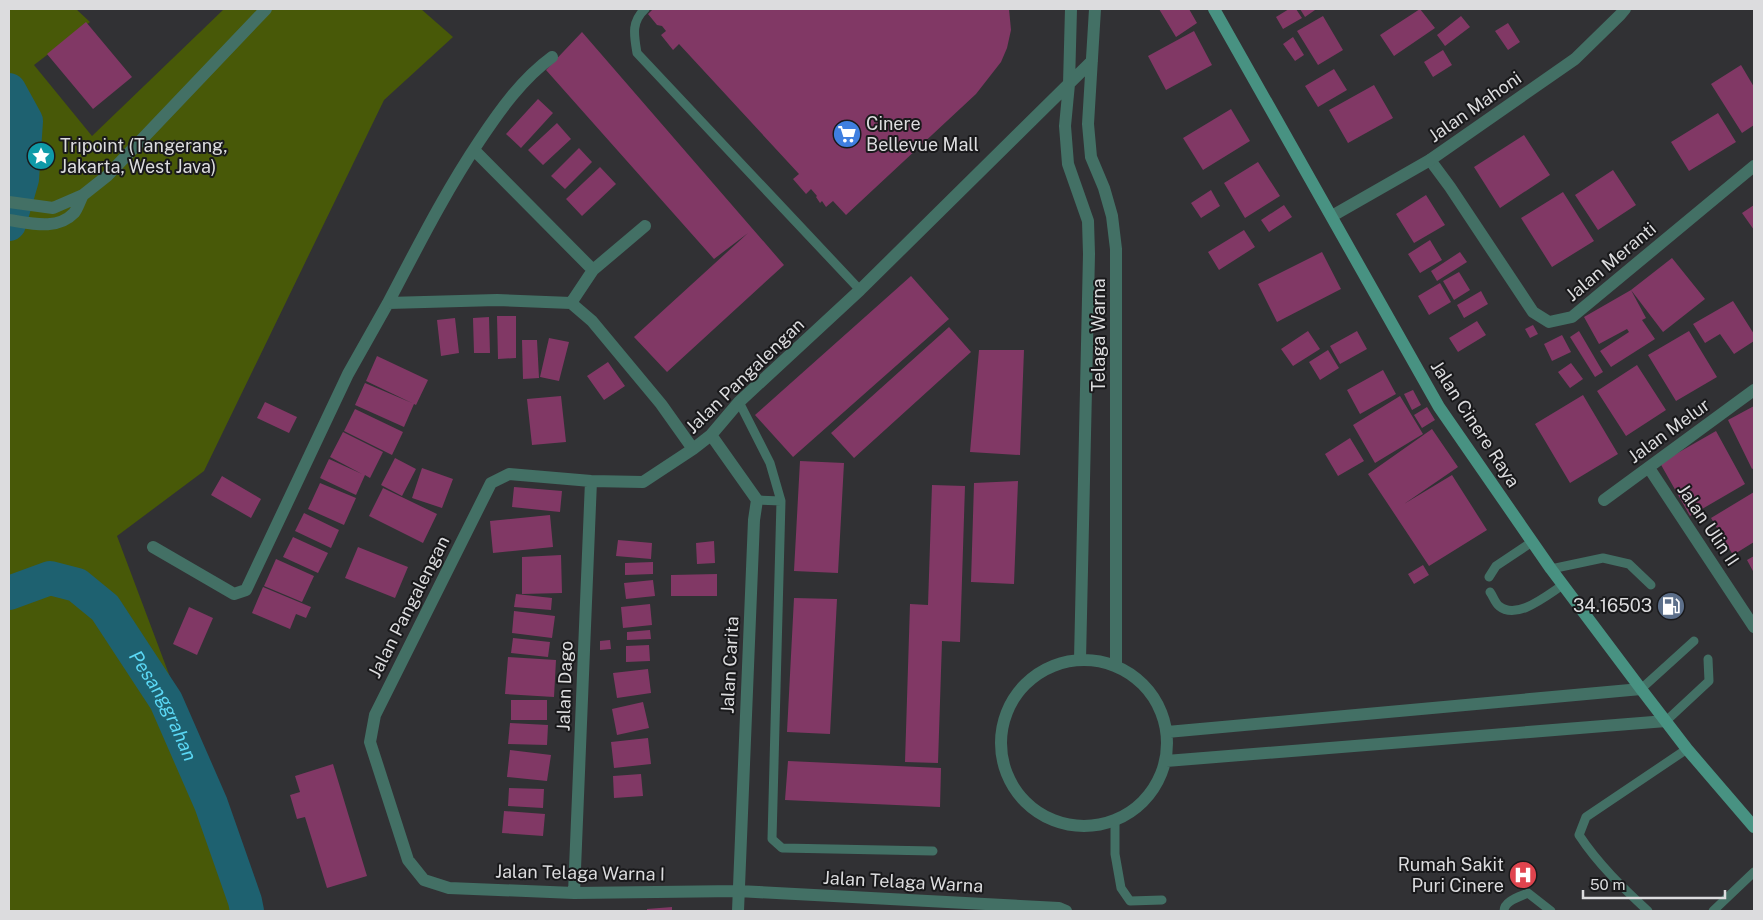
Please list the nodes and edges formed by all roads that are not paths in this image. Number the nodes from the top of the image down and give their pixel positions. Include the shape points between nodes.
1 (266, 9) edge
2 (645, 9) edge
3 (1071, 9) edge
4 (1095, 9) edge
5 (1214, 9) edge
6 (1625, 9) edge
7 (552, 57) dead end
8 (1092, 61) junction
9 (1069, 84) junction
10 (474, 150) junction
11 (1430, 160) junction
12 (1754, 166) edge
13 (83, 195) junction
14 (9, 202) edge
15 (1332, 216) junction
16 (9, 220) edge
17 (645, 226) dead end
18 (593, 270) junction
19 (860, 290) junction
20 (571, 302) junction
21 (388, 303) junction
22 (1754, 390) edge
23 (739, 402) junction
24 (711, 435) junction
25 (693, 449) junction
26 (1648, 468) junction
27 (591, 481) junction
28 (757, 500) junction
29 (1604, 500) dead end
30 (781, 501) junction
31 (1532, 542) junction
32 (154, 547) dead end
33 (1551, 569) junction
34 (1489, 577) dead end
35 (1562, 585) junction
36 (1651, 585) dead end
37 (1490, 592) dead end
38 (1754, 627) edge
39 (1694, 641) dead end
40 (1080, 660) junction
41 (1708, 660) dead end
42 (1116, 665) junction
43 (1641, 690) junction
44 (1666, 721) junction
45 (1167, 732) junction
46 (1688, 749) junction
47 (1166, 761) junction
48 (1115, 820) junction
49 (1754, 827) edge
50 (933, 851) dead end
51 (1754, 872) edge
52 (424, 880) joint
53 (738, 891) junction
54 (574, 893) junction
55 (1162, 900) dead end
56 (738, 911) edge
57 (1066, 911) edge
58 (1504, 911) edge
59 (1551, 911) edge
60 (1648, 911) edge
61 (1714, 911) edge

1 - 13 street via 107,176
2 - 19 lane via 637,16 634,36 637,53
3 - 9 street, Telaga Warna
4 - 8 street, Telaga Warna
5 - 15 main road, Jalan Cinere Raya
6 - 11 street, Jalan Mahoni via 1575,59
7 - 10 street via 503,105
8 - 9 street, Jalan Pangalengan
8 - 42 street, Telaga Warna via 1088,124 1091,157 1112,216 1116,249
9 - 19 street, Jalan Pangalengan
9 - 40 street, Telaga Warna via 1064,126 1068,164 1088,221 1089,254
10 - 18 street
10 - 21 street via 442,200
11 - 12 street, Jalan Meranti via 1533,312 1549,322 1572,318
11 - 15 street, Jalan Mahoni
13 - 14 street via 53,208
13 - 16 street via 74,212 62,221 49,225
15 - 31 main road, Jalan Cinere Raya via 1439,407
17 - 18 street
18 - 20 street
19 - 23 street, Jalan Pangalengan
20 - 21 street
20 - 25 street via 592,321 661,404
21 - 32 street via 348,374 246,590 234,594
22 - 26 street, Jalan Melur
23 - 24 street, Jalan Pangalengan
23 - 30 lane via 770,463
24 - 25 street, Jalan Pangalengan
24 - 28 street
25 - 27 street, Jalan Pangalengan via 643,482
26 - 29 street, Jalan Melur
26 - 38 street, Jalan Ulin II
27 - 52 street, Jalan Pangalengan via 509,474 491,483 375,715 370,742 408,860
27 - 54 street, Jalan Dago
28 - 30 lane
28 - 53 street, Jalan Carita
30 - 50 lane via 772,839 782,848
31 - 33 main road, Jalan Cinere Raya
31 - 34 lane via 1496,566
33 - 35 main road, Jalan Cinere Raya
33 - 36 lane via 1603,558 1628,564
35 - 37 lane via 1527,608 1511,611 1498,606
35 - 43 main road, Jalan Cinere Raya
39 - 43 lane
40 - 42 street
40 - 48 street via 1049,668 1023,686 1006,714 1002,729 1003,761 1016,790 1038,812 1052,820 1084,826
41 - 44 lane via 1709,681
42 - 45 street via 1129,672 1150,692 1161,710
43 - 44 main road, Jalan Cinere Raya
43 - 45 street
44 - 46 main road, Jalan Cinere Raya
44 - 47 street
45 - 47 street
46 - 49 main road, Jalan Cinere Raya
46 - 60 lane via 1586,816 1579,835 1621,886
47 - 48 street via 1152,791
48 - 55 lane via 1115,854 1121,888 1130,901
51 - 61 lane
52 - 54 street, Jalan Telaga Warna I via 450,888
53 - 54 street, Jalan Telaga Warna I
53 - 56 street, Jalan Carita
53 - 57 street, Jalan Telaga Warna via 1059,908
58 - 59 lane via 1506,904 1528,893

